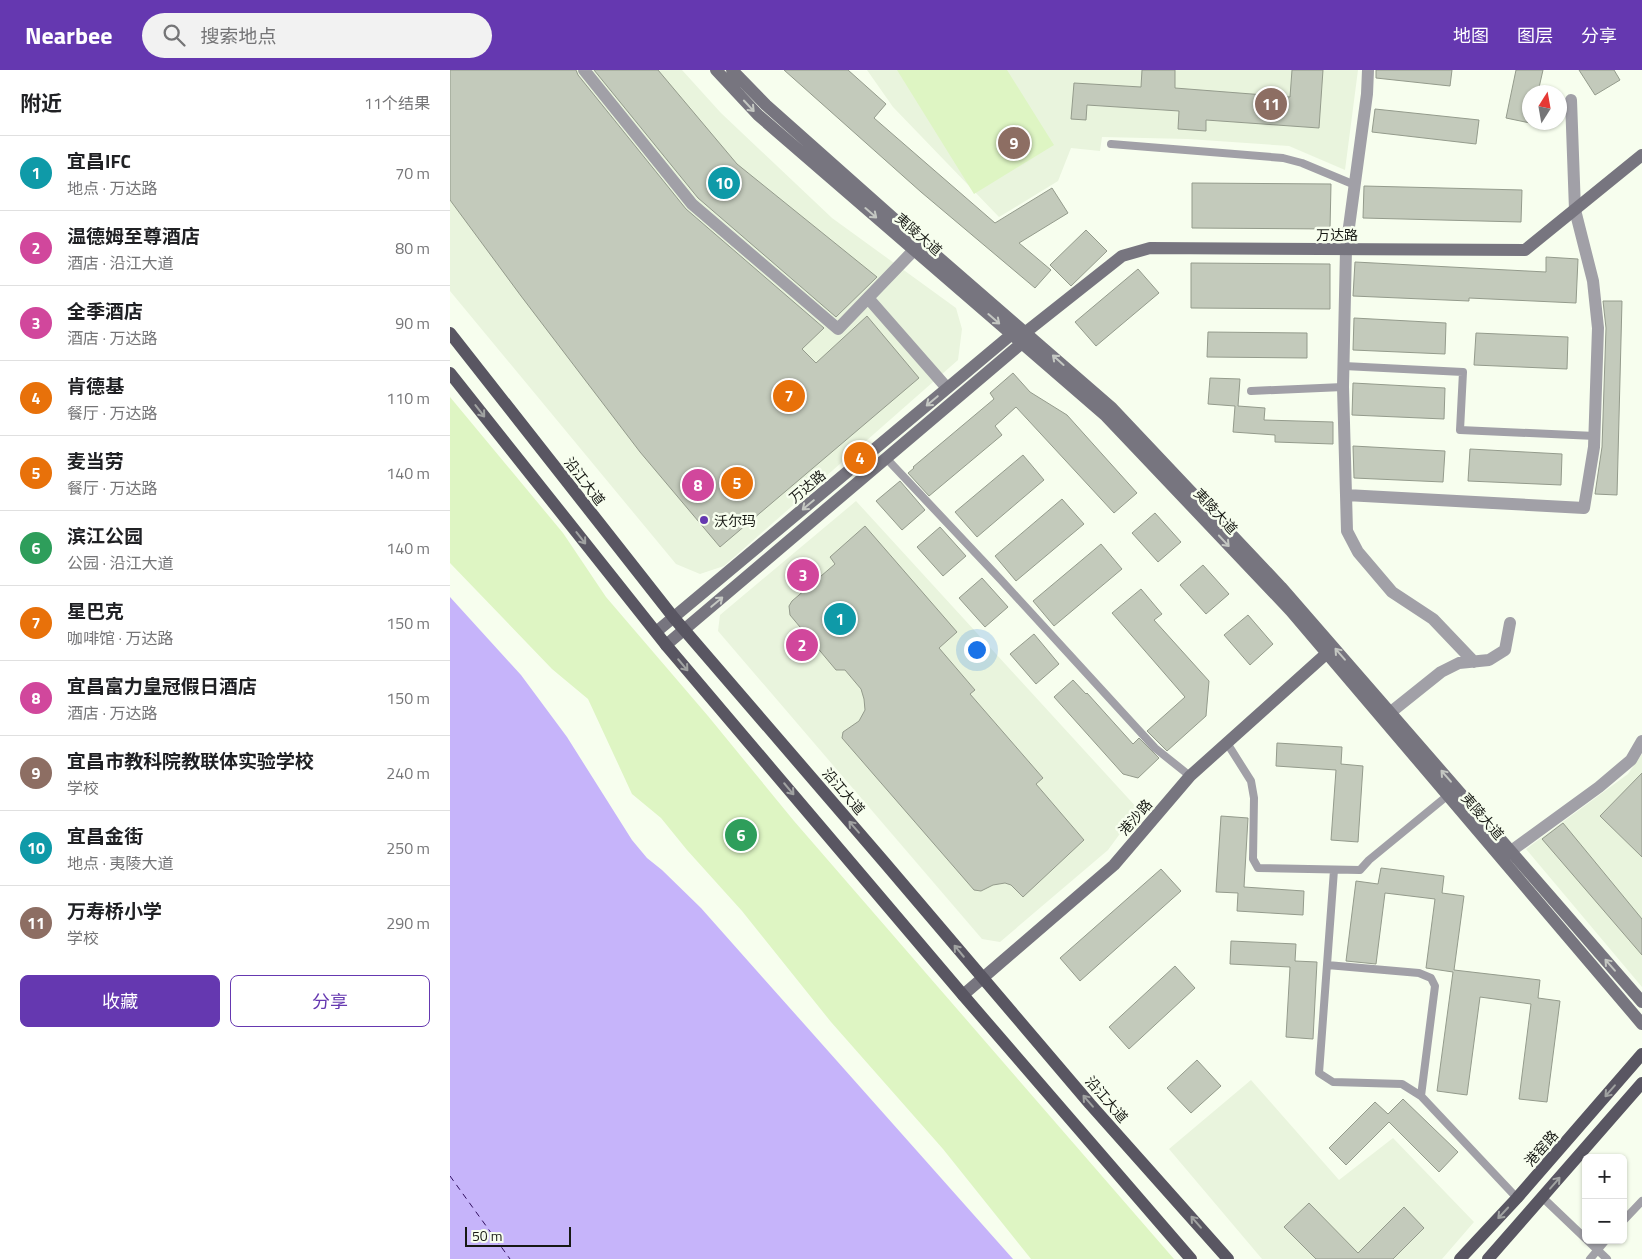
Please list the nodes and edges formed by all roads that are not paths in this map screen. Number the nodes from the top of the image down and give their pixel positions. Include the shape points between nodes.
1 (584, 70) edge
2 (716, 70) edge
3 (732, 70) edge
4 (1368, 70) edge
5 (1571, 100) dead end
6 (1111, 144) dead end
7 (1642, 155) edge
8 (1355, 185) junction
9 (1574, 210) junction
10 (1346, 249) junction
11 (914, 250) junction
12 (868, 298) junction
13 (450, 333) edge
14 (1012, 334) junction
15 (1024, 338) junction
16 (1344, 366) junction
17 (450, 373) edge
18 (1343, 387) junction
19 (947, 388) junction
20 (1251, 391) dead end
21 (1594, 436) junction
22 (886, 458) junction
23 (1346, 495) junction
24 (674, 618) junction
25 (1510, 624) dead end
26 (684, 630) junction
27 (656, 632) junction
28 (666, 645) junction
29 (1326, 654) junction
30 (1474, 662) junction
31 (1390, 712) junction
32 (1642, 741) edge
33 (1227, 743) junction
34 (1190, 776) junction
35 (1447, 796) junction
36 (1511, 851) junction
37 (1334, 870) junction
38 (1327, 965) junction
39 (982, 978) junction
40 (963, 995) junction
41 (1642, 1002) edge
42 (1642, 1024) edge
43 (1642, 1054) edge
44 (1642, 1083) edge
45 (1422, 1096) junction
46 (1542, 1197) junction
47 (1517, 1198) junction
48 (1642, 1201) edge
49 (1627, 1218) edge
50 (1582, 1236) edge
51 (1590, 1244) edge
52 (1602, 1244) edge
53 (1597, 1250) junction
54 (1191, 1259) edge
55 (1228, 1259) edge
56 (1460, 1259) edge
57 (1488, 1259) edge
58 (1590, 1259) edge
59 (1607, 1259) edge

1 - 12 street via 692,204 838,329
2 -> 11 main road, 夷陵大道 via 758,115
3 - 15 main road, 夷陵大道 via 766,105
4 - 8 street
5 - 9 street
6 - 8 lane via 1283,158
7 - 9 main road, 万达路
8 - 10 street
9 - 10 main road, 万达路 via 1525,250
9 - 21 street via 1593,281 1598,328
10 - 15 main road, 万达路 via 1150,248 1122,256
10 - 16 street
11 - 12 street
11 -> 14 main road, 夷陵大道
12 - 19 street
13 - 24 main road, 沿江大道
14 - 15 main road
14 - 19 main road, 万达路
15 - 22 main road, 万达路
15 -> 29 main road, 夷陵大道 via 1106,416 1291,611
31 -> 15 main road, 夷陵大道 via 1281,586 1112,408
16 - 18 street
16 - 21 lane via 1462,372 1460,430
17 -> 27 main road
18 - 20 lane
18 - 23 street
19 -> 24 main road, 万达路
21 - 23 street via 1584,508
26 -> 22 main road, 万达路
22 - 34 lane via 1155,748
23 - 30 street via 1347,531 1358,552 1392,592 1433,619
24 - 26 main road, 沿江大道
24 - 27 main road, 万达路
25 - 30 street via 1505,650 1489,660
26 - 28 main road, 万达路
39 -> 26 main road, 沿江大道
27 - 28 main road
28 -> 40 main road
29 - 33 main road, 港沙路
29 - 35 main road, 夷陵大道
30 - 31 street via 1459,663 1441,672
36 -> 31 main road, 夷陵大道
32 - 36 street via 1631,760 1599,787
33 - 34 main road, 港沙路
33 - 37 lane via 1251,781 1254,798 1253,859 1258,868
34 - 39 main road, 港沙路 via 1114,865
35 - 37 lane via 1360,870
35 - 42 main road, 夷陵大道
41 -> 36 main road, 夷陵大道
37 - 38 lane
38 - 45 lane via 1319,1073 1333,1082 1402,1084
38 - 45 lane via 1419,973 1431,978 1435,986
39 - 40 main road, 港沙路
55 -> 39 main road, 沿江大道
40 - 54 main road
43 -> 47 main road, 港窑路
46 -> 44 main road
45 - 47 lane
46 - 50 lane
46 - 57 main road
47 -> 56 main road, 港窑路
48 - 49 lane
51 - 53 lane
52 - 53 lane
53 - 58 lane
53 - 59 lane

